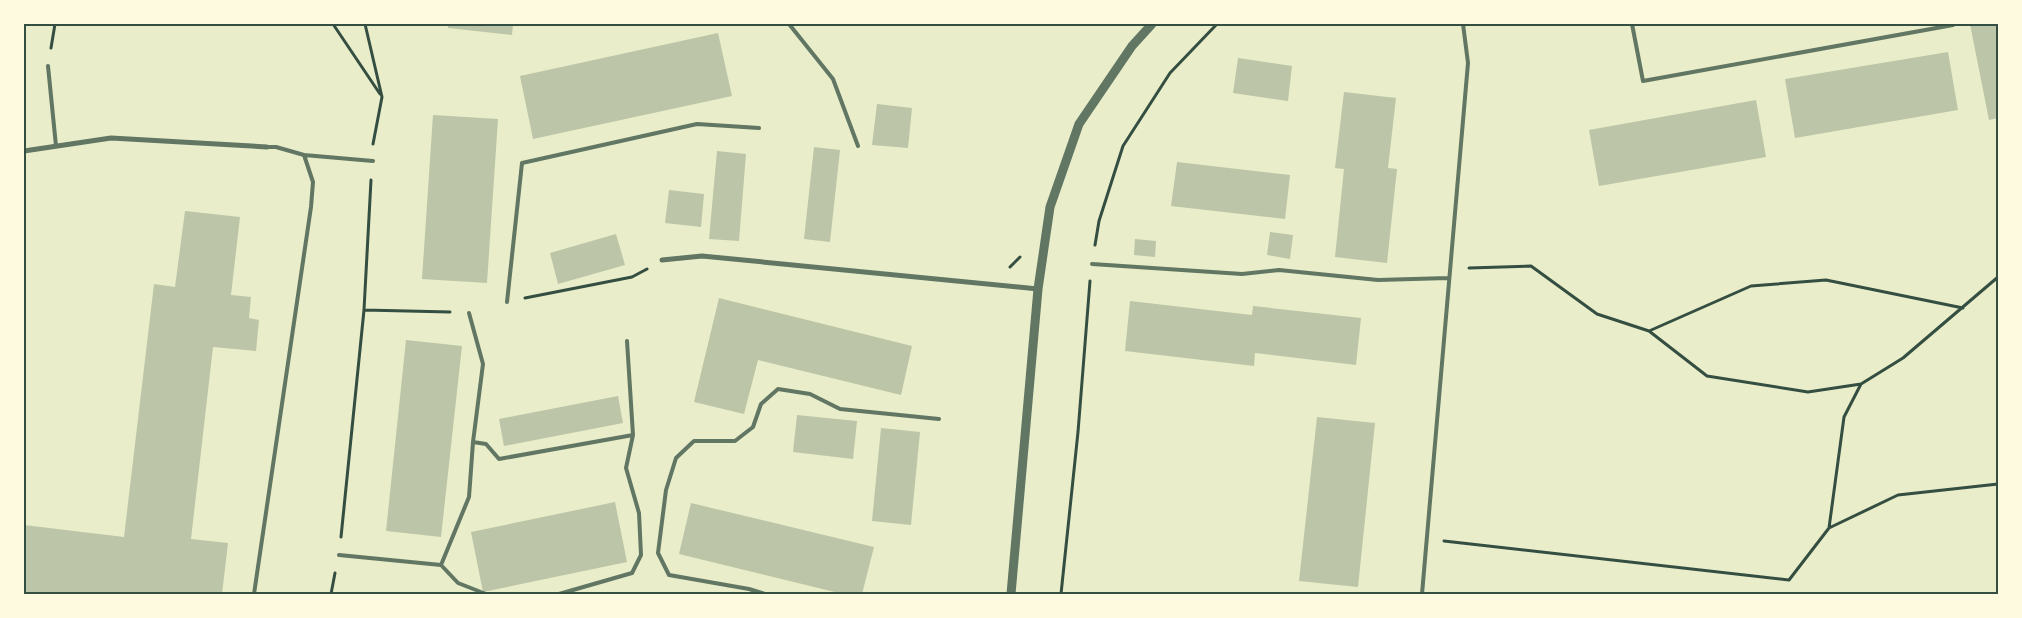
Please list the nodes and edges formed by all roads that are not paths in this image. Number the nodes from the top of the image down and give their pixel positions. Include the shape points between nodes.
1 (789, 24) edge
2 (1152, 24) edge
3 (1463, 24) edge
4 (1632, 24) edge
5 (1953, 25) edge
6 (48, 66) road end
7 (759, 128) dead end
8 (56, 146) junction
9 (266, 146) joint
10 (858, 146) dead end
11 (24, 151) edge
12 (304, 155) junction
13 (372, 161) road end
14 (662, 260) dead end
15 (1092, 264) road end
16 (1448, 278) junction
17 (1038, 289) junction
18 (507, 302) dead end
19 (469, 313) dead end
20 (627, 341) dead end
21 (938, 419) dead end
22 (633, 435) junction
23 (473, 442) junction
24 (339, 555) road end
25 (441, 566) junction
26 (254, 594) edge
27 (486, 594) edge
28 (559, 594) edge
29 (765, 594) edge
30 (1011, 594) edge
31 (1422, 594) edge

1 - 10 lane via 833,79
2 - 17 street via 1132,46 1079,124 1050,207
3 - 16 lane via 1468,63
4 - 5 lane via 1643,81
6 - 8 lane
7 - 18 lane via 697,124 522,163
8 - 9 street via 111,138
8 - 11 street
9 - 12 lane
12 - 13 lane
12 - 26 lane via 313,182 311,207
14 - 17 street via 710,257
15 - 16 lane via 1242,274 1278,270 1378,280
16 - 31 lane
17 - 30 street
19 - 23 lane via 484,364
20 - 22 lane
21 - 29 lane via 840,409 810,394 778,388 761,404 753,427 735,441 694,440 676,458 666,490 658,553 669,575
22 - 23 lane via 499,459 486,444
22 - 28 lane via 626,468 639,513 641,555 632,573
23 - 25 lane via 469,497
24 - 25 lane
25 - 27 lane via 458,582

